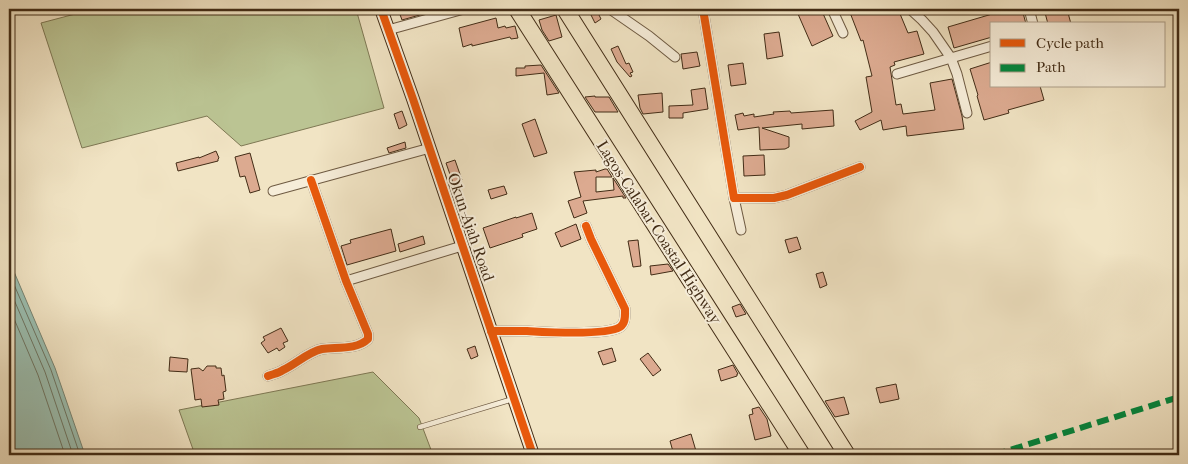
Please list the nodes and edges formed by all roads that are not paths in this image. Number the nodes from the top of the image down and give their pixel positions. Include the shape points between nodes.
1 (381, 9) edge
2 (464, 9) edge
3 (517, 9) edge
4 (565, 9) edge
5 (610, 9) edge
6 (703, 9) edge
7 (832, 9) edge
8 (910, 9) edge
9 (1029, 9) edge
10 (1032, 22) edge
11 (388, 30) junction
12 (842, 33) dead end
13 (990, 47) edge
14 (675, 57) dead end
15 (950, 58) junction
16 (897, 74) dead end
17 (967, 113) dead end
18 (430, 148) junction
19 (860, 167) dead end
20 (311, 180) junction
21 (273, 191) dead end
22 (734, 198) junction
23 (586, 226) dead end
24 (740, 230) dead end
25 (462, 246) junction
26 (346, 281) junction
27 (491, 331) junction
28 (268, 376) dead end
29 (514, 399) junction
30 (420, 427) dead end
31 (533, 455) edge
32 (802, 455) edge
33 (847, 455) edge

1 - 11 street, Okun-Ajah Road
2 - 11 street
3 - 32 highway, Lagos-Calabar Coastal Highway
4 - 33 highway
5 - 14 street
6 - 22 street
7 - 12 street
8 - 15 street via 933,32
9 - 10 street
11 - 18 street, Okun-Ajah Road
13 - 15 street
15 - 16 street
15 - 17 street
18 - 20 street
18 - 25 street, Okun-Ajah Road
19 - 22 street via 787,195
20 - 21 street
20 - 26 street
22 - 24 street
23 - 27 street via 625,309 625,320 621,326 577,333
25 - 26 street
25 - 27 street, Okun-Ajah Road
26 - 28 street via 368,339 348,347 321,350
27 - 29 street, Okun-Ajah Road
29 - 30 lane
29 - 31 street, Okun-Ajah Road

